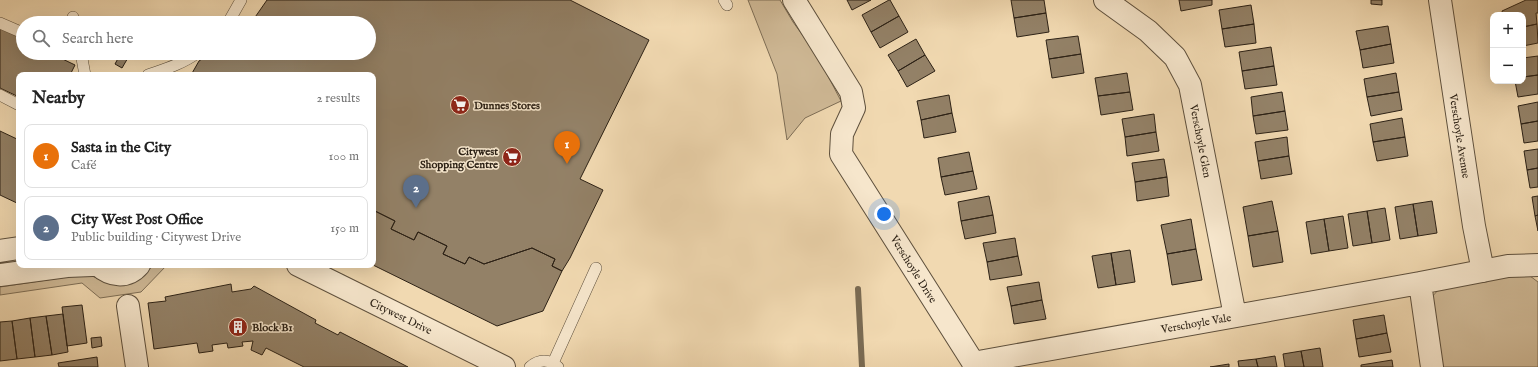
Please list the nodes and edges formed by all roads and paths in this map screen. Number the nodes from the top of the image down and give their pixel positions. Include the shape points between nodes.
1 (241, 0) edge
2 (794, 0) edge
3 (1105, 0) edge
4 (1440, 0) edge
5 (232, 16) edge
6 (0, 23) edge
7 (16, 30) edge
8 (82, 60) edge
9 (187, 60) edge
10 (84, 72) edge
11 (156, 72) edge
12 (0, 95) edge
13 (16, 103) edge
14 (16, 248) edge
15 (0, 251) edge
16 (1538, 265) edge
17 (52, 268) edge
18 (102, 268) edge
19 (135, 268) edge
20 (304, 268) edge
21 (596, 268) dead end
22 (1483, 271) junction
23 (0, 275) edge
24 (1420, 283) junction
25 (128, 306) dead end
26 (1235, 316) junction
27 (556, 365) edge
28 (974, 365) edge
29 (137, 367) edge
30 (504, 367) edge
31 (530, 367) edge
32 (1432, 367) edge

1 - 5 lane
2 - 28 street, Verschoyle Drive via 851,92 854,108 842,134 842,154
3 - 26 street, Verschoyle Glen via 1148,31 1175,57 1190,85
4 - 22 street, Verschoyle Avenue
6 - 7 lane
8 - 10 lane
9 - 11 lane
12 - 13 lane
14 - 15 street
16 - 22 street via 1508,266
17 - 23 street
18 - 19 street via 112,274 121,275
20 - 30 street, Citywest Drive
21 - 27 lane
22 - 24 street
24 - 26 street, Verschoyle Vale
24 - 32 street
25 - 29 street
26 - 28 street, Verschoyle Vale
27 - 31 lane via 542,361

